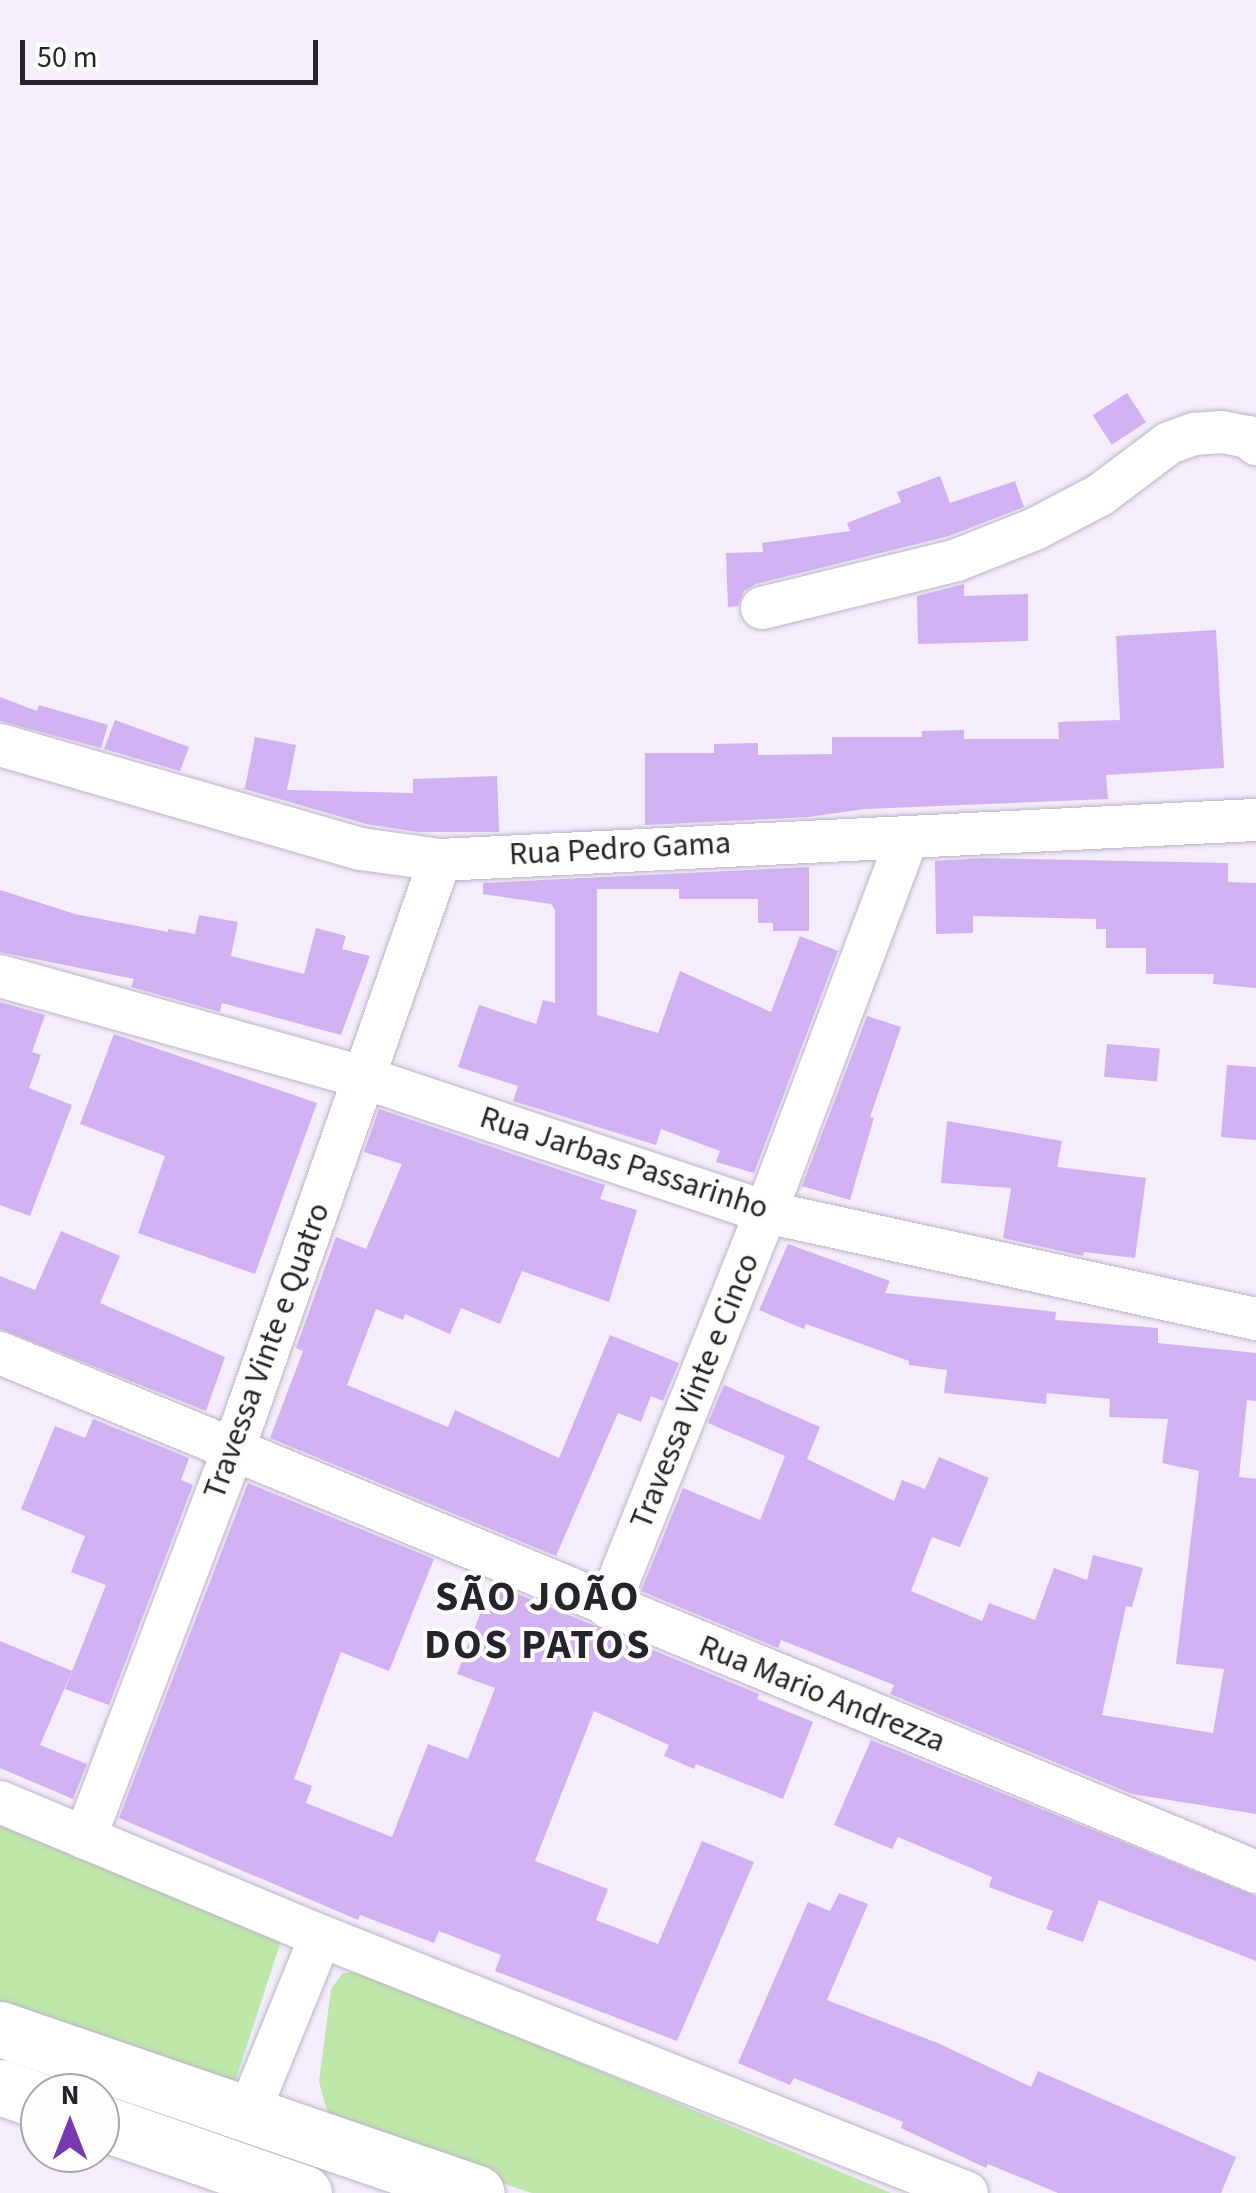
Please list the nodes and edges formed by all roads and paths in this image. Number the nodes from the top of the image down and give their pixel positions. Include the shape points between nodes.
1 (1256, 444) edge
2 (762, 608) dead end
3 (0, 745) edge
4 (1256, 820) edge
5 (907, 838) junction
6 (440, 860) junction
7 (0, 976) edge
8 (365, 1078) junction
9 (766, 1212) junction
10 (1256, 1319) edge
11 (0, 1353) edge
12 (233, 1451) junction
13 (608, 1607) junction
14 (0, 1802) edge
15 (85, 1838) junction
16 (1256, 1872) edge
17 (321, 1936) junction
18 (0, 2029) edge
19 (249, 2112) junction
20 (120, 2129) edge
21 (443, 2188) edge
22 (304, 2193) edge
23 (967, 2193) edge

1 - 2 street via 1222,432 1194,434 1036,529 956,560
3 - 6 street, Rua Pedro Gama via 361,849
4 - 5 street, Rua Pedro Gama
5 - 6 street, Rua Pedro Gama
5 - 9 street, Travessa Vinte e Cinco
6 - 8 street, Travessa Vinte e Quatro
7 - 8 street, Rua Jarbas Passarinho
8 - 9 street, Rua Jarbas Passarinho
8 - 12 street, Travessa Vinte e Quatro
9 - 10 street, Rua Jarbas Passarinho
9 - 13 street, Travessa Vinte e Cinco
11 - 12 street, Rua Mario Andrezza
12 - 13 street, Rua Mario Andrezza
12 - 15 street, Travessa Vinte e Quatro
13 - 16 street, Rua Mario Andrezza
14 - 15 street
15 - 17 street
17 - 19 street
17 - 23 street
18 - 19 main road
19 - 21 main road
20 - 22 main road

